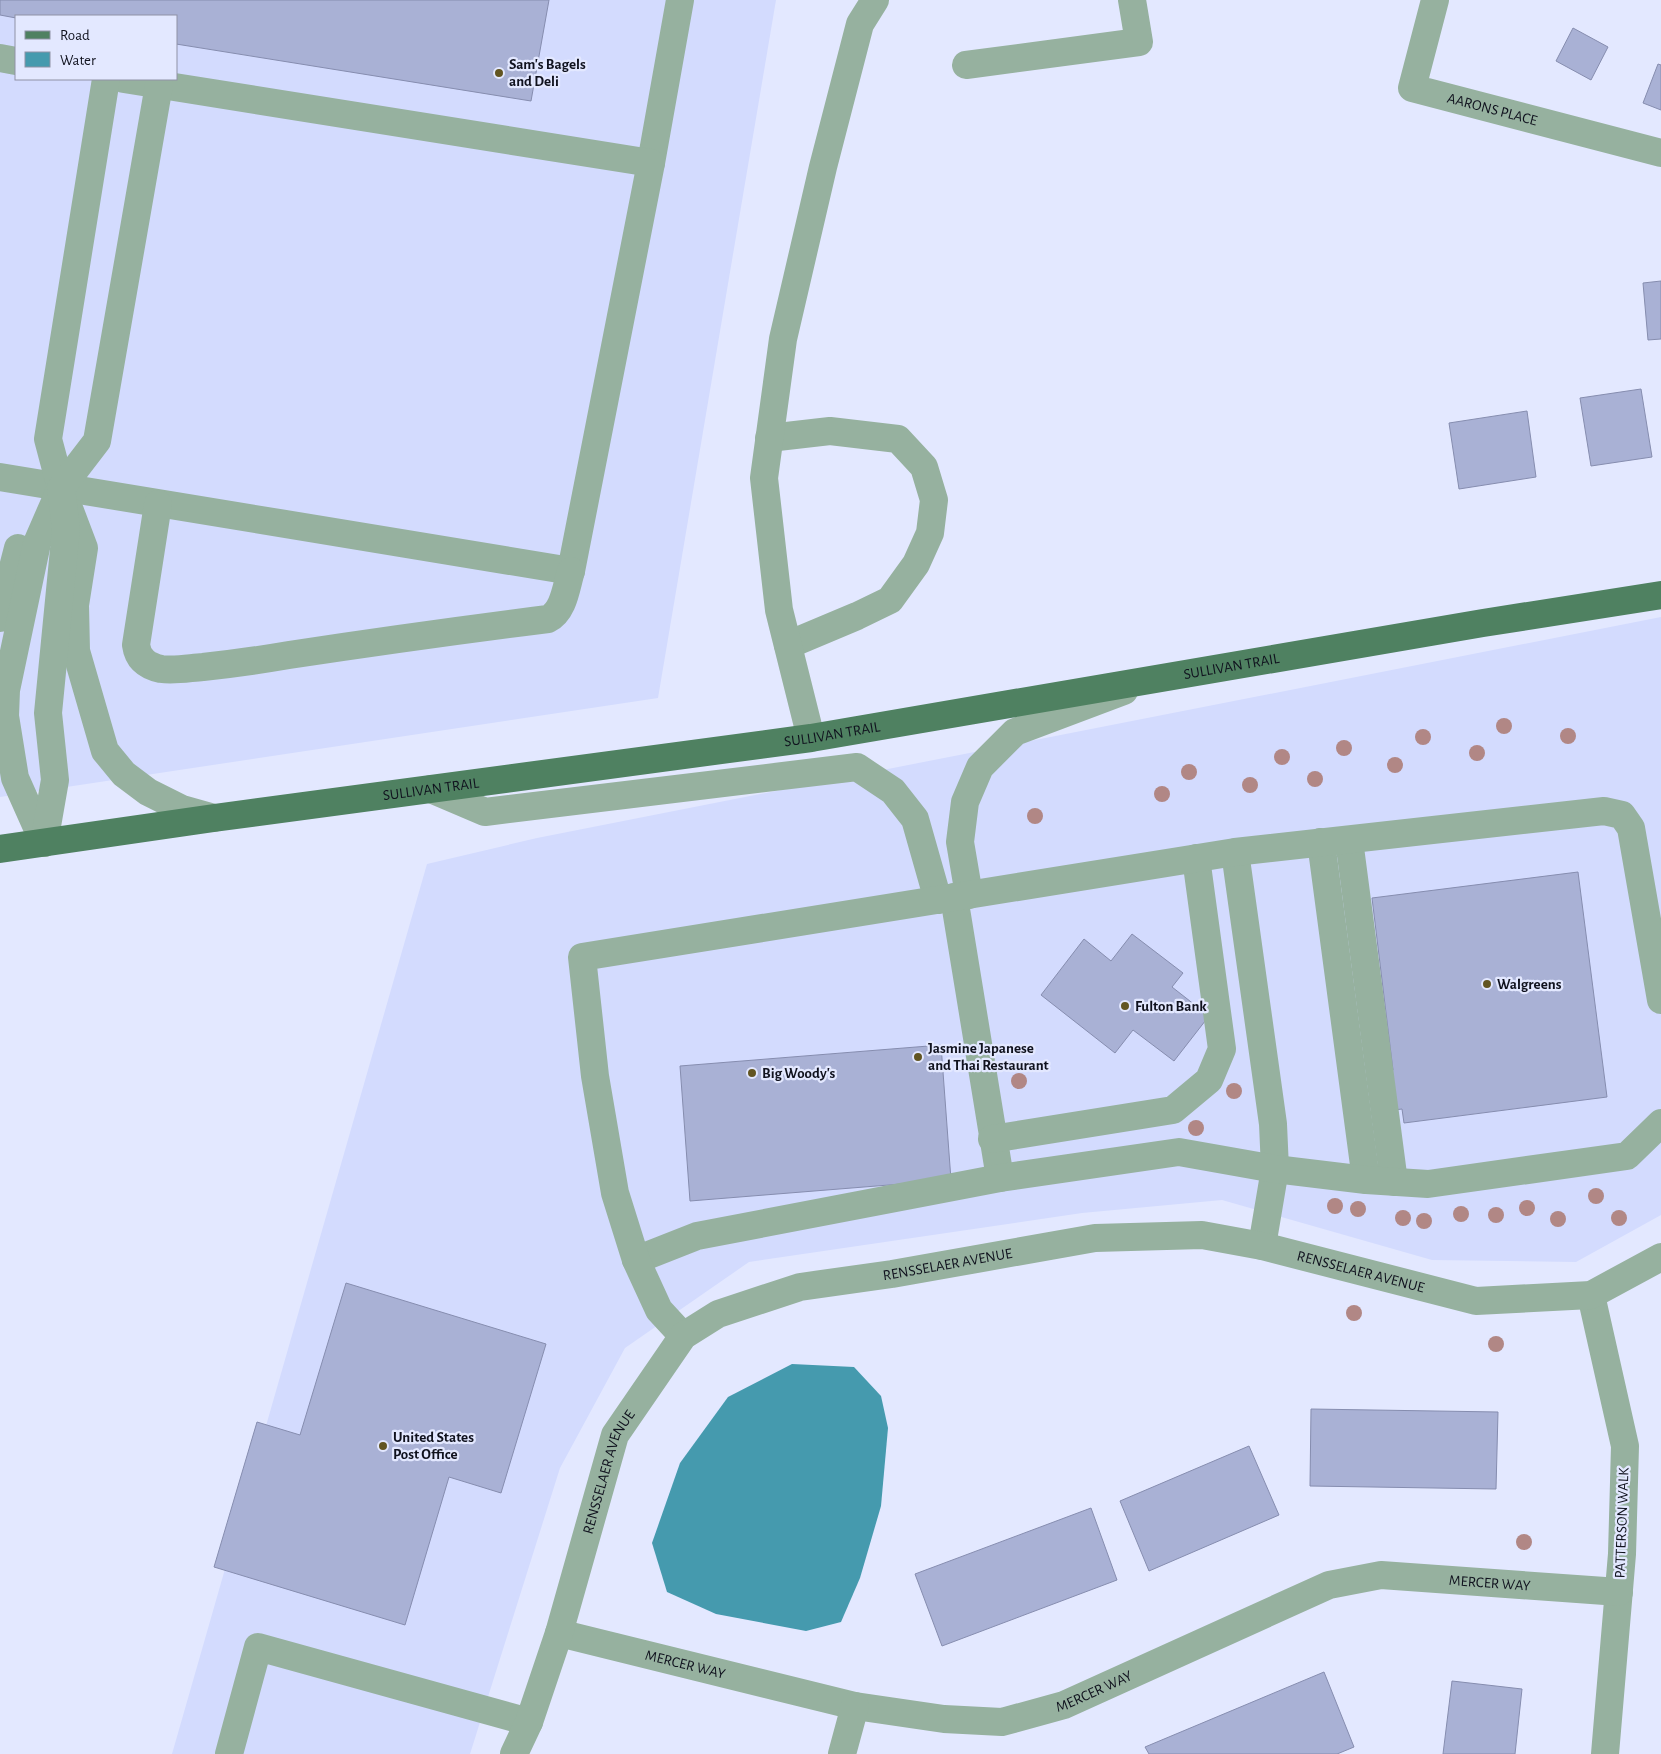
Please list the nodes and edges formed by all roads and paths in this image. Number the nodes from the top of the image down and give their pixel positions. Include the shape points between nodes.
1 (680, 0) edge
2 (875, 0) edge
3 (1132, 0) edge
4 (1435, 0) edge
5 (0, 58) edge
6 (15, 61) edge
7 (966, 64) dead end
8 (106, 80) edge
9 (130, 80) edge
10 (159, 85) junction
11 (1661, 152) edge
12 (651, 163) junction
13 (769, 438) junction
14 (0, 477) edge
15 (61, 488) junction
16 (158, 504) junction
17 (571, 571) junction
18 (1661, 596) edge
19 (0, 618) edge
20 (788, 645) junction
21 (1156, 679) junction
22 (811, 738) junction
23 (431, 789) junction
24 (214, 818) junction
25 (1348, 840) junction
26 (1321, 842) junction
27 (44, 843) junction
28 (0, 849) edge
29 (1235, 852) junction
30 (1196, 858) junction
31 (954, 897) junction
32 (1661, 1000) edge
33 (1661, 1123) edge
34 (992, 1139) junction
35 (1275, 1169) junction
36 (1000, 1178) junction
37 (1366, 1180) junction
38 (1394, 1182) junction
39 (1262, 1246) junction
40 (1661, 1257) edge
41 (636, 1260) junction
42 (1591, 1295) junction
43 (683, 1336) junction
44 (1619, 1592) junction
45 (559, 1633) junction
46 (855, 1706) junction
47 (529, 1722) junction
48 (229, 1754) edge
49 (514, 1754) edge
50 (842, 1754) edge
51 (1605, 1754) edge

1 - 12 street
2 - 13 street via 860,24 823,167 783,339
3 - 7 street via 1139,42
4 - 11 street, AARONS PLACE via 1412,88
5 - 6 street
8 - 15 street via 48,439
9 - 10 street
10 - 12 street
10 - 15 street via 97,441
12 - 17 street
13 - 20 street via 764,478 779,610
13 - 20 street via 830,431 898,439 924,467 934,500 930,533 916,564 890,600
14 - 15 street
15 - 16 street
15 - 19 street via 19,543
15 - 24 street via 84,548 76,605 76,651 105,751 124,774 148,792 182,809
15 - 27 street via 66,529 48,714 55,780
15 - 27 street via 37,543 6,690 5,716 15,778
16 - 17 street
16 - 17 street via 136,645 142,661 161,669 238,663 548,619 555,616
18 - 21 main road, SULLIVAN TRAIL
20 - 22 street
21 - 22 main road, SULLIVAN TRAIL
21 - 31 street via 1015,732 980,767 965,802
22 - 23 main road, SULLIVAN TRAIL
23 - 24 main road, SULLIVAN TRAIL
23 - 31 street via 485,812 858,767 893,791 915,819
24 - 27 main road, SULLIVAN TRAIL
25 - 26 street
25 - 32 street via 1604,811 1622,815 1631,828
25 - 38 street
26 - 29 street
26 - 37 street
27 - 28 main road, SULLIVAN TRAIL
29 - 30 street
29 - 35 street via 1273,1124
30 - 31 street
30 - 34 street via 1222,1049 1209,1080 1173,1110
31 - 34 street
31 - 41 street via 582,957 595,1076 615,1193
33 - 38 street via 1627,1156 1428,1184
34 - 36 street
35 - 36 street via 1179,1152
35 - 37 street
35 - 39 street
36 - 41 street via 697,1236
37 - 38 street
39 - 42 street, RENSSELAER AVENUE via 1476,1301
39 - 43 street, RENSSELAER AVENUE via 1202,1235 1095,1238 800,1287 718,1314
40 - 42 street, RENSSELAER AVENUE
41 - 43 street via 659,1310
42 - 44 street, PATTERSON WALK via 1625,1446
43 - 45 street, RENSSELAER AVENUE via 615,1435
44 - 46 street, MERCER WAY via 1381,1575 1329,1585 1064,1704 1002,1722 944,1719
44 - 51 street, PATTERSON WALK
45 - 46 street, MERCER WAY
45 - 47 street, RENSSELAER AVENUE
46 - 50 street
47 - 48 street via 258,1647
47 - 49 street, RENSSELAER AVENUE

